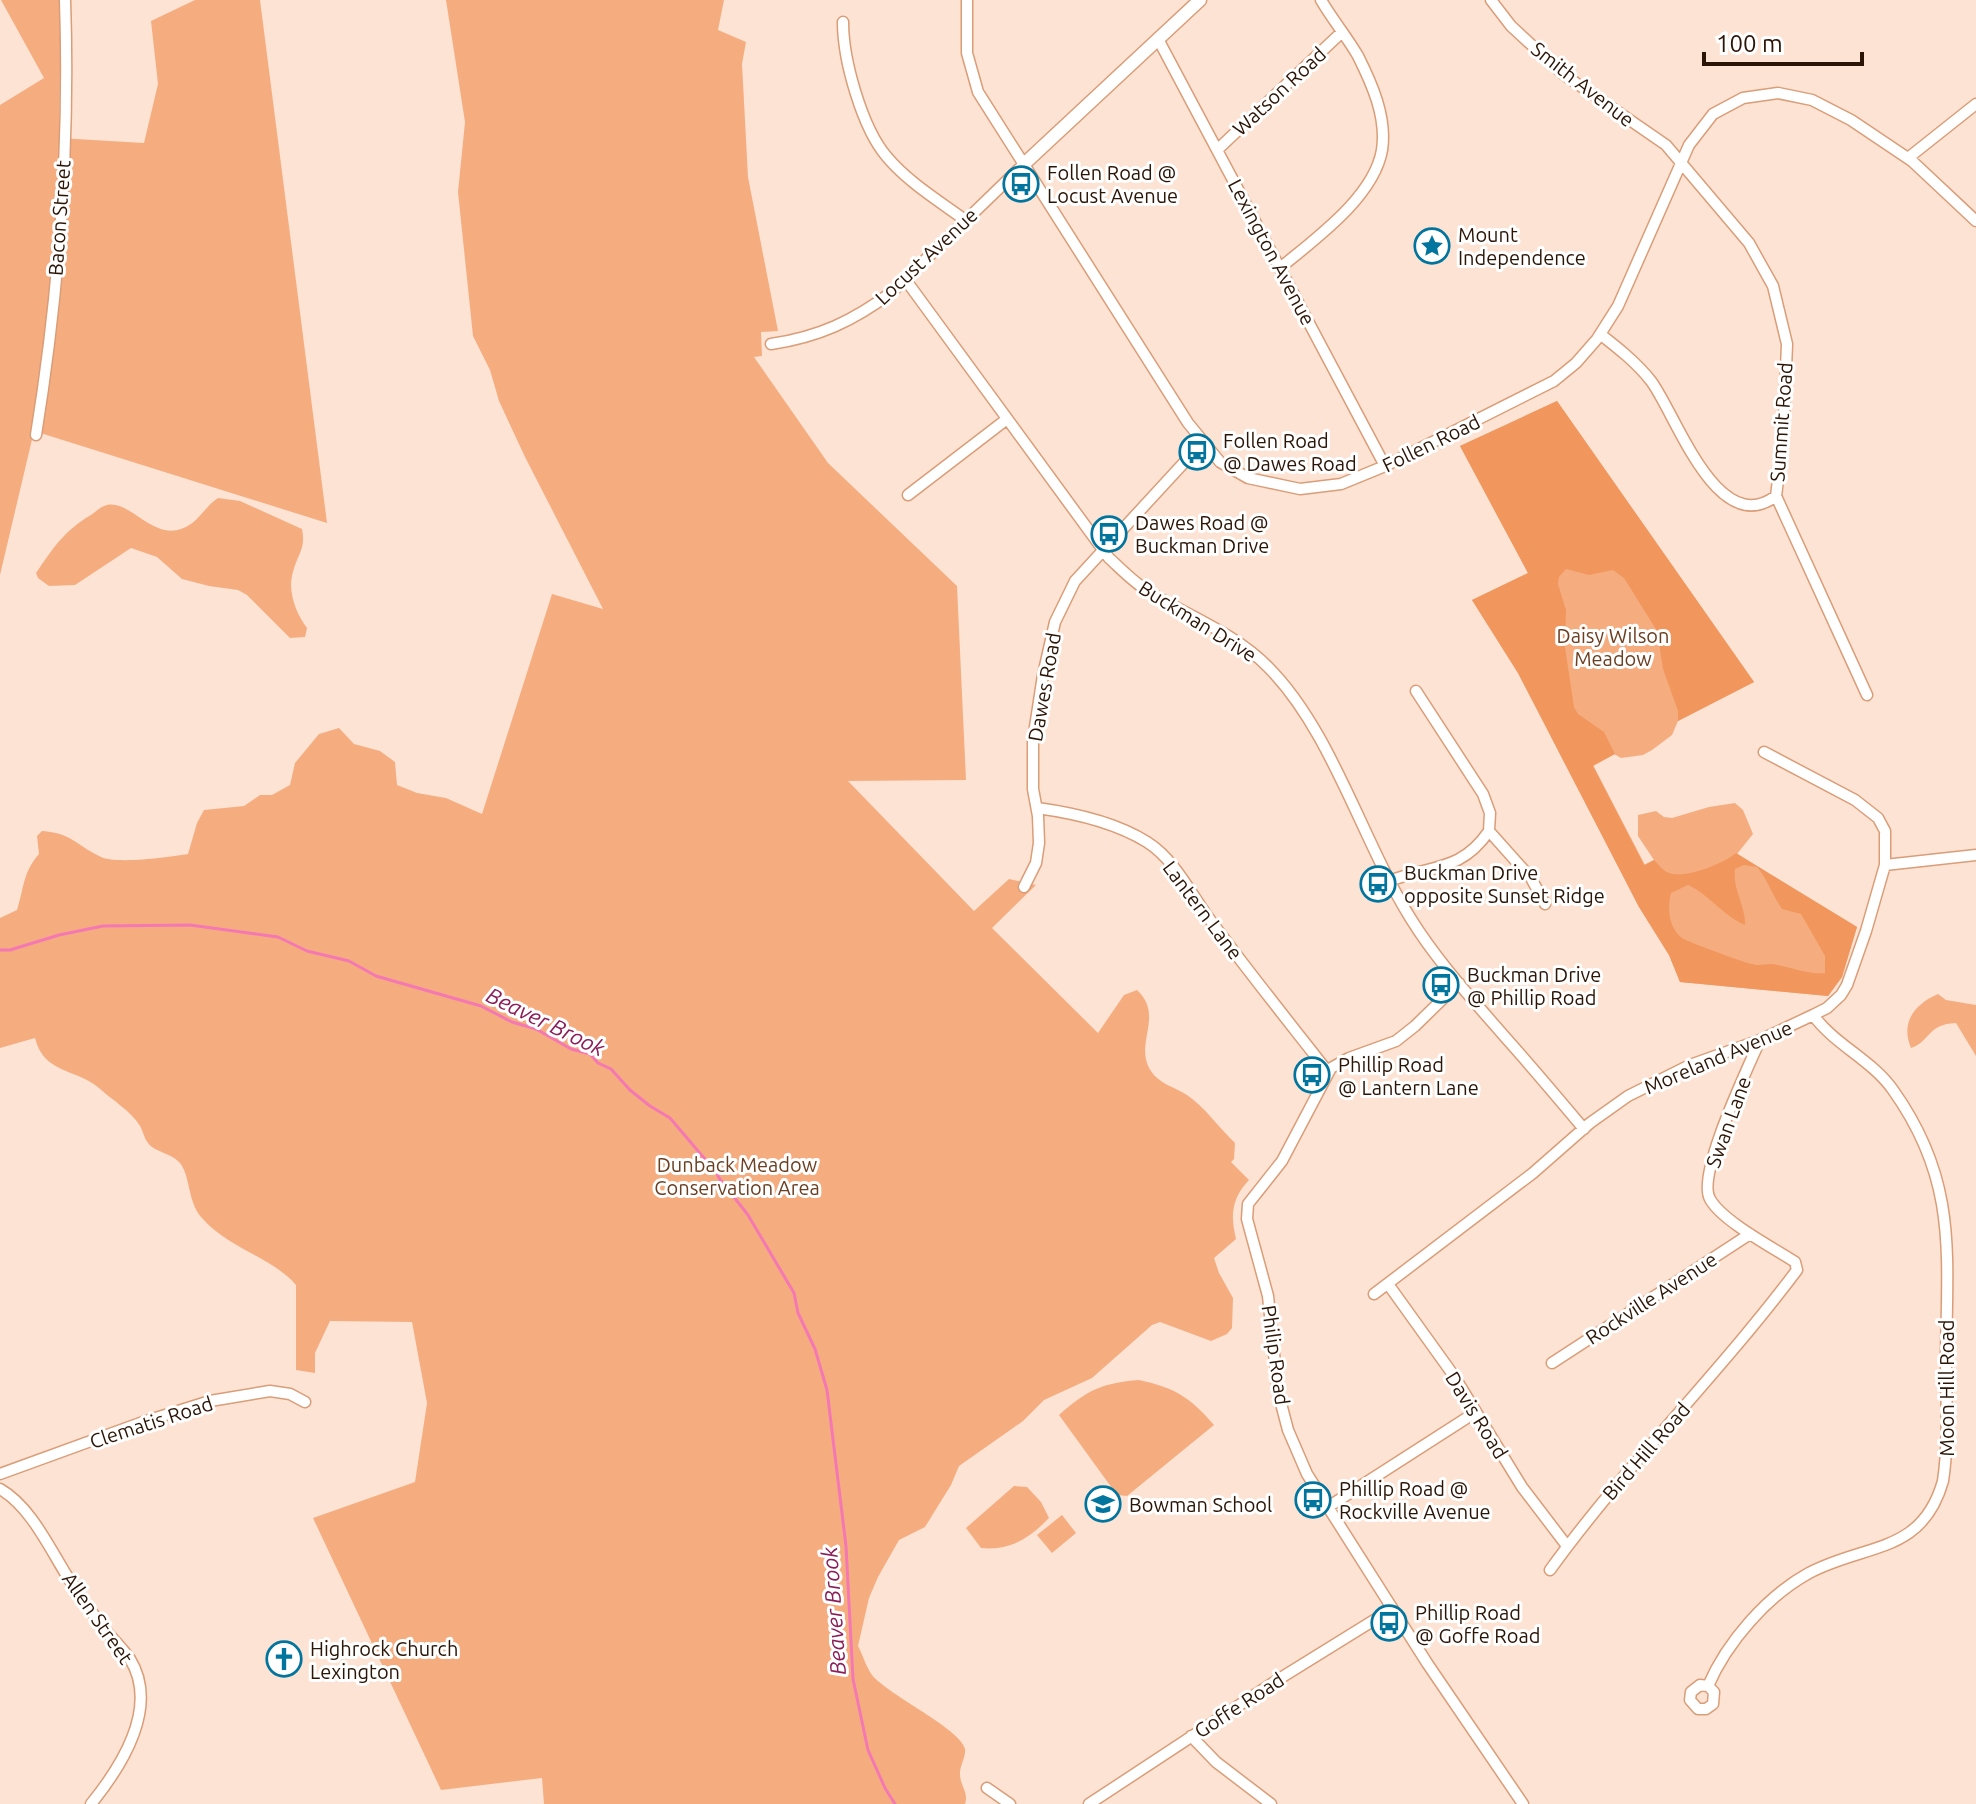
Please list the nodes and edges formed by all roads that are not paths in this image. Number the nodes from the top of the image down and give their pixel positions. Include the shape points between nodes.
1 (65, 0) edge
2 (967, 0) edge
3 (1200, 0) edge
4 (1321, 0) edge
5 (1491, 0) edge
6 (843, 22) dead end
7 (1342, 32) junction
8 (1158, 39) junction
9 (1976, 104) edge
10 (1217, 150) junction
11 (1908, 158) junction
12 (1681, 163) junction
13 (1023, 165) junction
14 (965, 220) junction
15 (1976, 221) edge
16 (1280, 268) junction
17 (905, 279) junction
18 (1600, 334) junction
19 (771, 344) dead end
20 (1007, 419) junction
21 (36, 435) dead end
22 (1203, 442) junction
23 (1385, 466) junction
24 (908, 495) dead end
25 (1776, 496) junction
26 (1103, 551) junction
27 (1416, 691) dead end
28 (1867, 695) dead end
29 (1764, 752) dead end
30 (1037, 808) junction
31 (1489, 831) junction
32 (1976, 855) edge
33 (1885, 865) junction
34 (1389, 881) junction
35 (1024, 887) dead end
36 (1545, 904) dead end
37 (1459, 983) junction
38 (1813, 1015) junction
39 (1760, 1040) junction
40 (1328, 1072) junction
41 (1584, 1129) junction
42 (1750, 1234) junction
43 (1388, 1284) junction
44 (1374, 1294) dead end
45 (1747, 1336) joint
46 (1552, 1363) dead end
47 (305, 1402) dead end
48 (1476, 1412) junction
49 (0, 1474) edge
50 (0, 1489) edge
51 (1328, 1507) junction
52 (1567, 1546) junction
53 (1550, 1570) dead end
54 (1392, 1609) junction
55 (1708, 1686) dead end
56 (1191, 1736) junction
57 (987, 1788) dead end
58 (91, 1804) edge
59 (1010, 1804) edge
60 (1089, 1804) edge
61 (1271, 1804) edge
62 (1523, 1804) edge

1 - 21 street, Bacon Street via 64,166
2 - 13 street, Follen Road via 967,53 973,79
3 - 8 street, Locust Avenue
4 - 7 street
5 - 12 street, Smith Avenue via 1563,74 1666,145
6 - 14 street via 859,101 875,139 903,172
7 - 10 street, Watson Road
7 - 16 street via 1374,92 1382,150 1358,196
8 - 10 street, Lexington Avenue
8 - 13 street, Locust Avenue
9 - 11 street
10 - 16 street, Lexington Avenue
11 - 12 street, Follen Road via 1812,100 1778,93 1743,98 1713,114
11 - 15 street, Follen Road
12 - 18 street, Follen Road via 1618,306
12 - 25 street, Summit Road via 1749,243 1781,312 1786,383
13 - 14 street, Locust Avenue
13 - 22 street, Follen Road
14 - 17 street, Locust Avenue
16 - 23 street, Lexington Avenue
17 - 19 street, Locust Avenue via 872,307 836,327 806,339
17 - 20 street, Buckman Drive
18 - 23 street, Follen Road via 1554,381
18 - 25 street via 1650,379 1712,484 1729,498 1757,506
20 - 24 street
20 - 26 street, Buckman Drive
22 - 23 street, Follen Road via 1220,462 1248,478 1300,489 1341,484
22 - 26 street, Dawes Road
25 - 28 street, Summit Road
26 - 30 street, Dawes Road via 1075,581 1055,622 1033,740
26 - 34 street, Buckman Drive via 1151,593 1246,649 1292,694 1316,731
27 - 31 street via 1483,794
29 - 33 street via 1878,818 1885,831
30 - 35 street, Dawes Road via 1036,863
30 - 40 street, Lantern Lane via 1122,829 1150,844
31 - 34 street via 1477,848 1455,863
31 - 36 street via 1531,878
32 - 33 street
33 - 38 street, Moreland Avenue via 1847,985 1827,1008
34 - 37 street, Buckman Drive
37 - 40 street via 1396,1041 1349,1058
37 - 41 street, Buckman Drive
38 - 39 street, Moreland Avenue
38 - 55 street, Moon Hill Road via 1892,1087 1923,1140 1942,1191 1947,1234 1943,1481 1934,1506 1911,1533 1891,1545 1820,1568 1777,1595 1717,1667
39 - 41 street, Moreland Avenue via 1655,1082
39 - 42 street, Swan Lane via 1706,1183 1715,1207
40 - 51 street, Philip Road via 1282,1161 1248,1204 1247,1219 1268,1296 1278,1392 1288,1430
41 - 43 street, Moreland Avenue
42 - 45 street, Swan Lane via 1795,1262 1797,1270
42 - 46 street, Rockville Avenue
43 - 44 street, Moreland Avenue
43 - 48 street, Davis Road
45 - 52 street, Bird Hill Road
47 - 49 street, Clematis Road via 270,1391 210,1401
48 - 51 street
48 - 52 street, Davis Road via 1522,1487
50 - 58 street, Allen Street via 30,1519 130,1660 138,1680 140,1706 129,1747
51 - 54 street, Philip Road
52 - 53 street, Bird Hill Road
54 - 56 street, Goffe Road
54 - 62 street, Philip Road
56 - 60 street, Goffe Road
56 - 61 street
57 - 59 street

